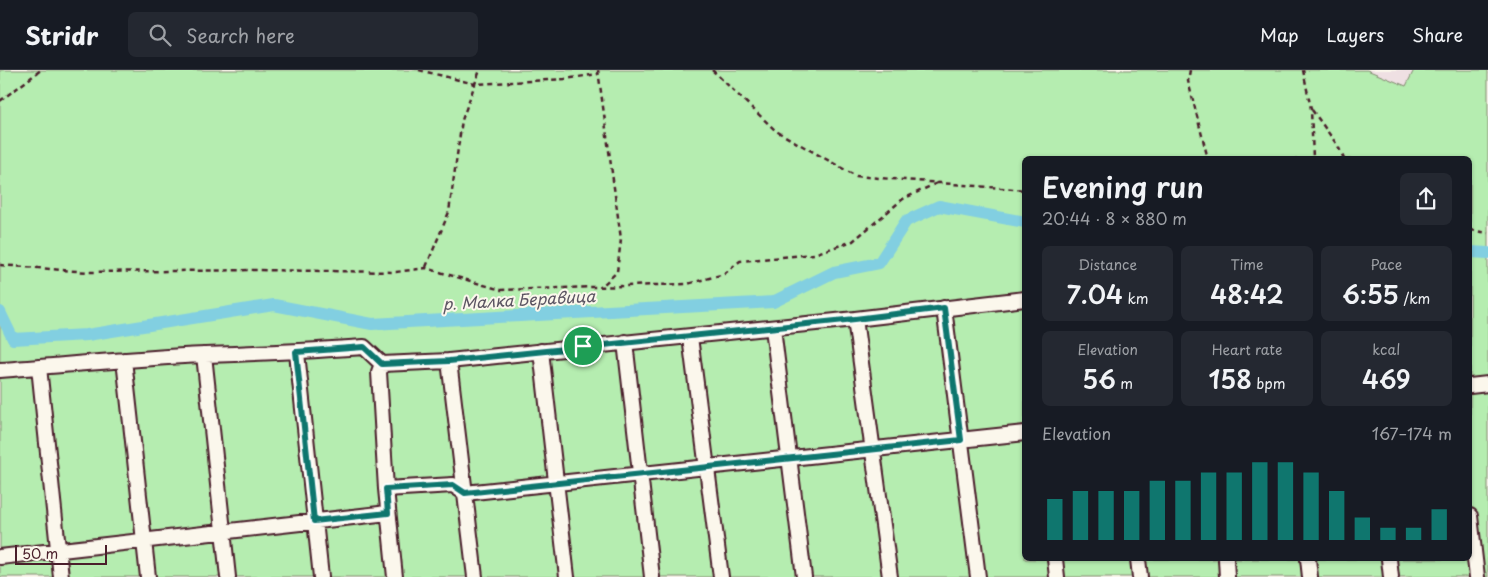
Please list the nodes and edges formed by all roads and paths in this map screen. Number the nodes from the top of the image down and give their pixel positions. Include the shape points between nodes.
1 (41, 70) edge
2 (419, 70) edge
3 (480, 70) edge
4 (712, 70) edge
5 (1190, 70) edge
6 (1303, 70) edge
7 (598, 72) edge
8 (475, 84) junction
9 (0, 101) edge
10 (1311, 109) junction
11 (1207, 156) edge
12 (1313, 156) edge
13 (1343, 156) edge
14 (937, 183) junction
15 (1022, 190) edge
16 (1472, 230) edge
17 (1488, 233) edge
18 (0, 265) edge
19 (426, 268) junction
20 (602, 286) junction
21 (1022, 299) edge
22 (944, 308) junction
23 (855, 319) junction
24 (773, 328) junction
25 (690, 337) junction
26 (625, 342) junction
27 (541, 350) junction
28 (296, 352) junction
29 (204, 355) junction
30 (124, 360) junction
31 (449, 361) junction
32 (382, 364) junction
33 (38, 367) junction
34 (0, 370) edge
35 (1488, 384) edge
36 (1472, 386) edge
37 (1022, 433) edge
38 (961, 440) junction
39 (873, 449) junction
40 (789, 458) junction
41 (707, 467) junction
42 (640, 474) junction
43 (556, 483) junction
44 (386, 489) junction
45 (465, 493) junction
46 (388, 513) junction
47 (314, 521) junction
48 (223, 532) junction
49 (1472, 533) edge
50 (144, 541) junction
51 (58, 551) junction
52 (0, 556) edge
53 (1055, 561) edge
54 (1138, 561) edge
55 (1226, 561) edge
56 (1308, 561) edge
57 (1389, 561) edge
58 (61, 577) edge
59 (148, 577) edge
60 (228, 577) edge
61 (320, 577) edge
62 (395, 577) edge
63 (474, 577) edge
64 (566, 577) edge
65 (652, 577) edge
66 (721, 577) edge
67 (804, 577) edge
68 (890, 577) edge
69 (978, 577) edge
70 (1057, 577) edge
71 (1140, 577) edge
72 (1228, 577) edge
73 (1310, 577) edge
74 (1391, 577) edge
75 (1477, 577) edge

1 - 9 path
2 - 8 path
3 - 8 path
4 - 14 path via 776,131 856,176
5 - 11 path via 1188,81
6 - 10 path
7 - 8 path via 564,79
7 - 20 path via 621,239 617,272
8 - 19 path via 462,120 449,212
10 - 12 path
10 - 13 path
14 - 15 path
14 - 20 path via 903,199 854,241 814,254 740,261 724,274 687,284
16 - 17 path
18 - 19 path via 88,272 396,272
19 - 20 path via 500,290
21 - 22 lane
22 - 23 lane
22 - 38 lane
23 - 24 lane
23 - 39 lane
24 - 25 lane
24 - 40 lane
25 - 26 lane
25 - 41 lane
26 - 27 lane
26 - 42 lane
27 - 31 lane
27 - 43 lane
28 - 29 lane
28 - 32 lane via 364,347
28 - 47 lane
29 - 30 lane
29 - 48 lane
30 - 33 lane
30 - 50 lane
31 - 32 lane
31 - 45 lane
32 - 44 lane via 379,372
33 - 34 lane
33 - 51 lane
35 - 36 lane
37 - 38 lane
38 - 39 lane
38 - 69 lane
39 - 40 lane
39 - 68 lane
40 - 41 lane
40 - 67 lane
41 - 42 lane
41 - 66 lane
42 - 43 lane
42 - 65 lane
43 - 45 lane
43 - 64 lane
44 - 45 lane via 453,485
44 - 46 lane
45 - 63 lane
46 - 47 lane
46 - 62 lane
47 - 48 lane
47 - 61 lane
48 - 50 lane
48 - 60 lane
49 - 75 lane
50 - 51 lane
50 - 59 lane
51 - 52 lane
51 - 58 lane
53 - 70 lane
54 - 71 lane
55 - 72 lane
56 - 73 lane
57 - 74 lane

